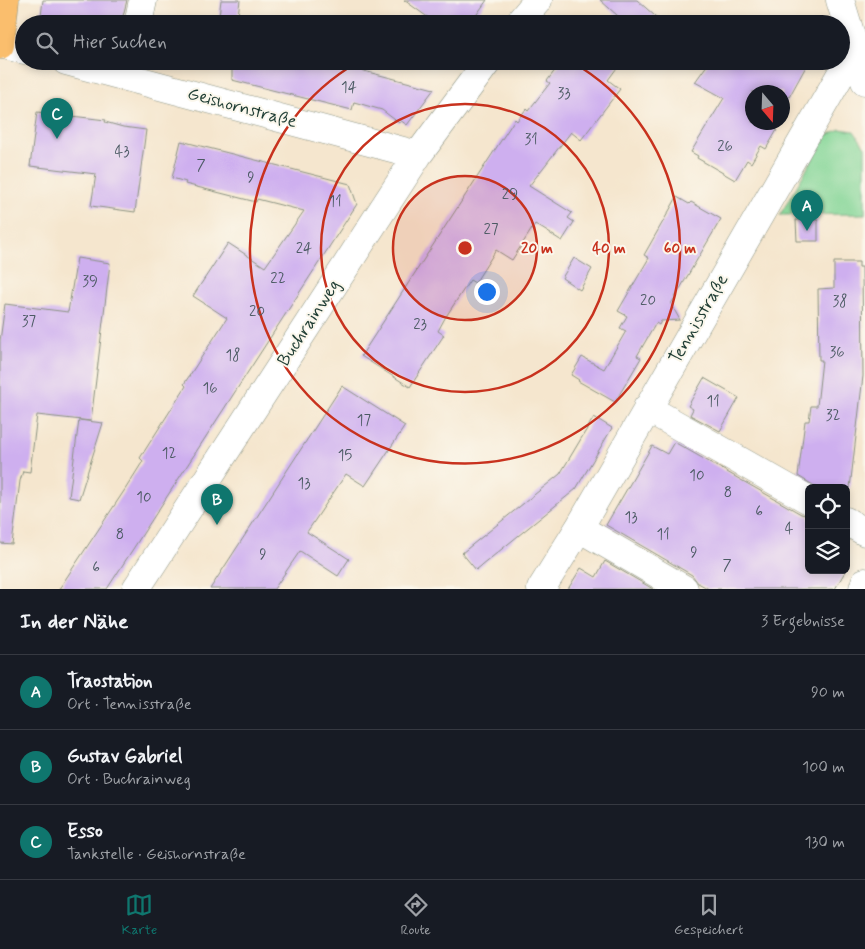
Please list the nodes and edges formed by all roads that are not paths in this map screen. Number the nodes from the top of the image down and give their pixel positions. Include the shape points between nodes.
1 (5, 0) edge
2 (142, 0) edge
3 (538, 0) edge
4 (840, 0) edge
5 (140, 15) edge
6 (526, 15) edge
7 (845, 15) edge
8 (850, 30) edge
9 (0, 44) edge
10 (15, 48) edge
11 (856, 48) junction
12 (850, 58) edge
13 (130, 70) edge
14 (481, 70) edge
15 (843, 70) edge
16 (865, 81) edge
17 (418, 154) junction
18 (647, 408) junction
19 (805, 498) edge
20 (850, 523) edge
21 (579, 528) junction
22 (865, 532) edge
23 (865, 582) edge
24 (136, 589) edge
25 (542, 589) edge
26 (684, 589) edge
27 (863, 589) edge

1 - 9 main road
2 - 5 street
3 - 6 street
4 - 7 street
8 - 11 street
9 - 10 street
11 - 12 street, Tennisstraße
11 - 16 street
13 - 17 street, Geishornstraße
14 - 17 street, Buchrainweg
15 - 18 street, Tennisstraße
17 - 24 street, Buchrainweg
18 - 19 street
18 - 21 street, Tennisstraße
20 - 22 street
21 - 25 street, Tennisstraße
21 - 26 street
23 - 27 street

